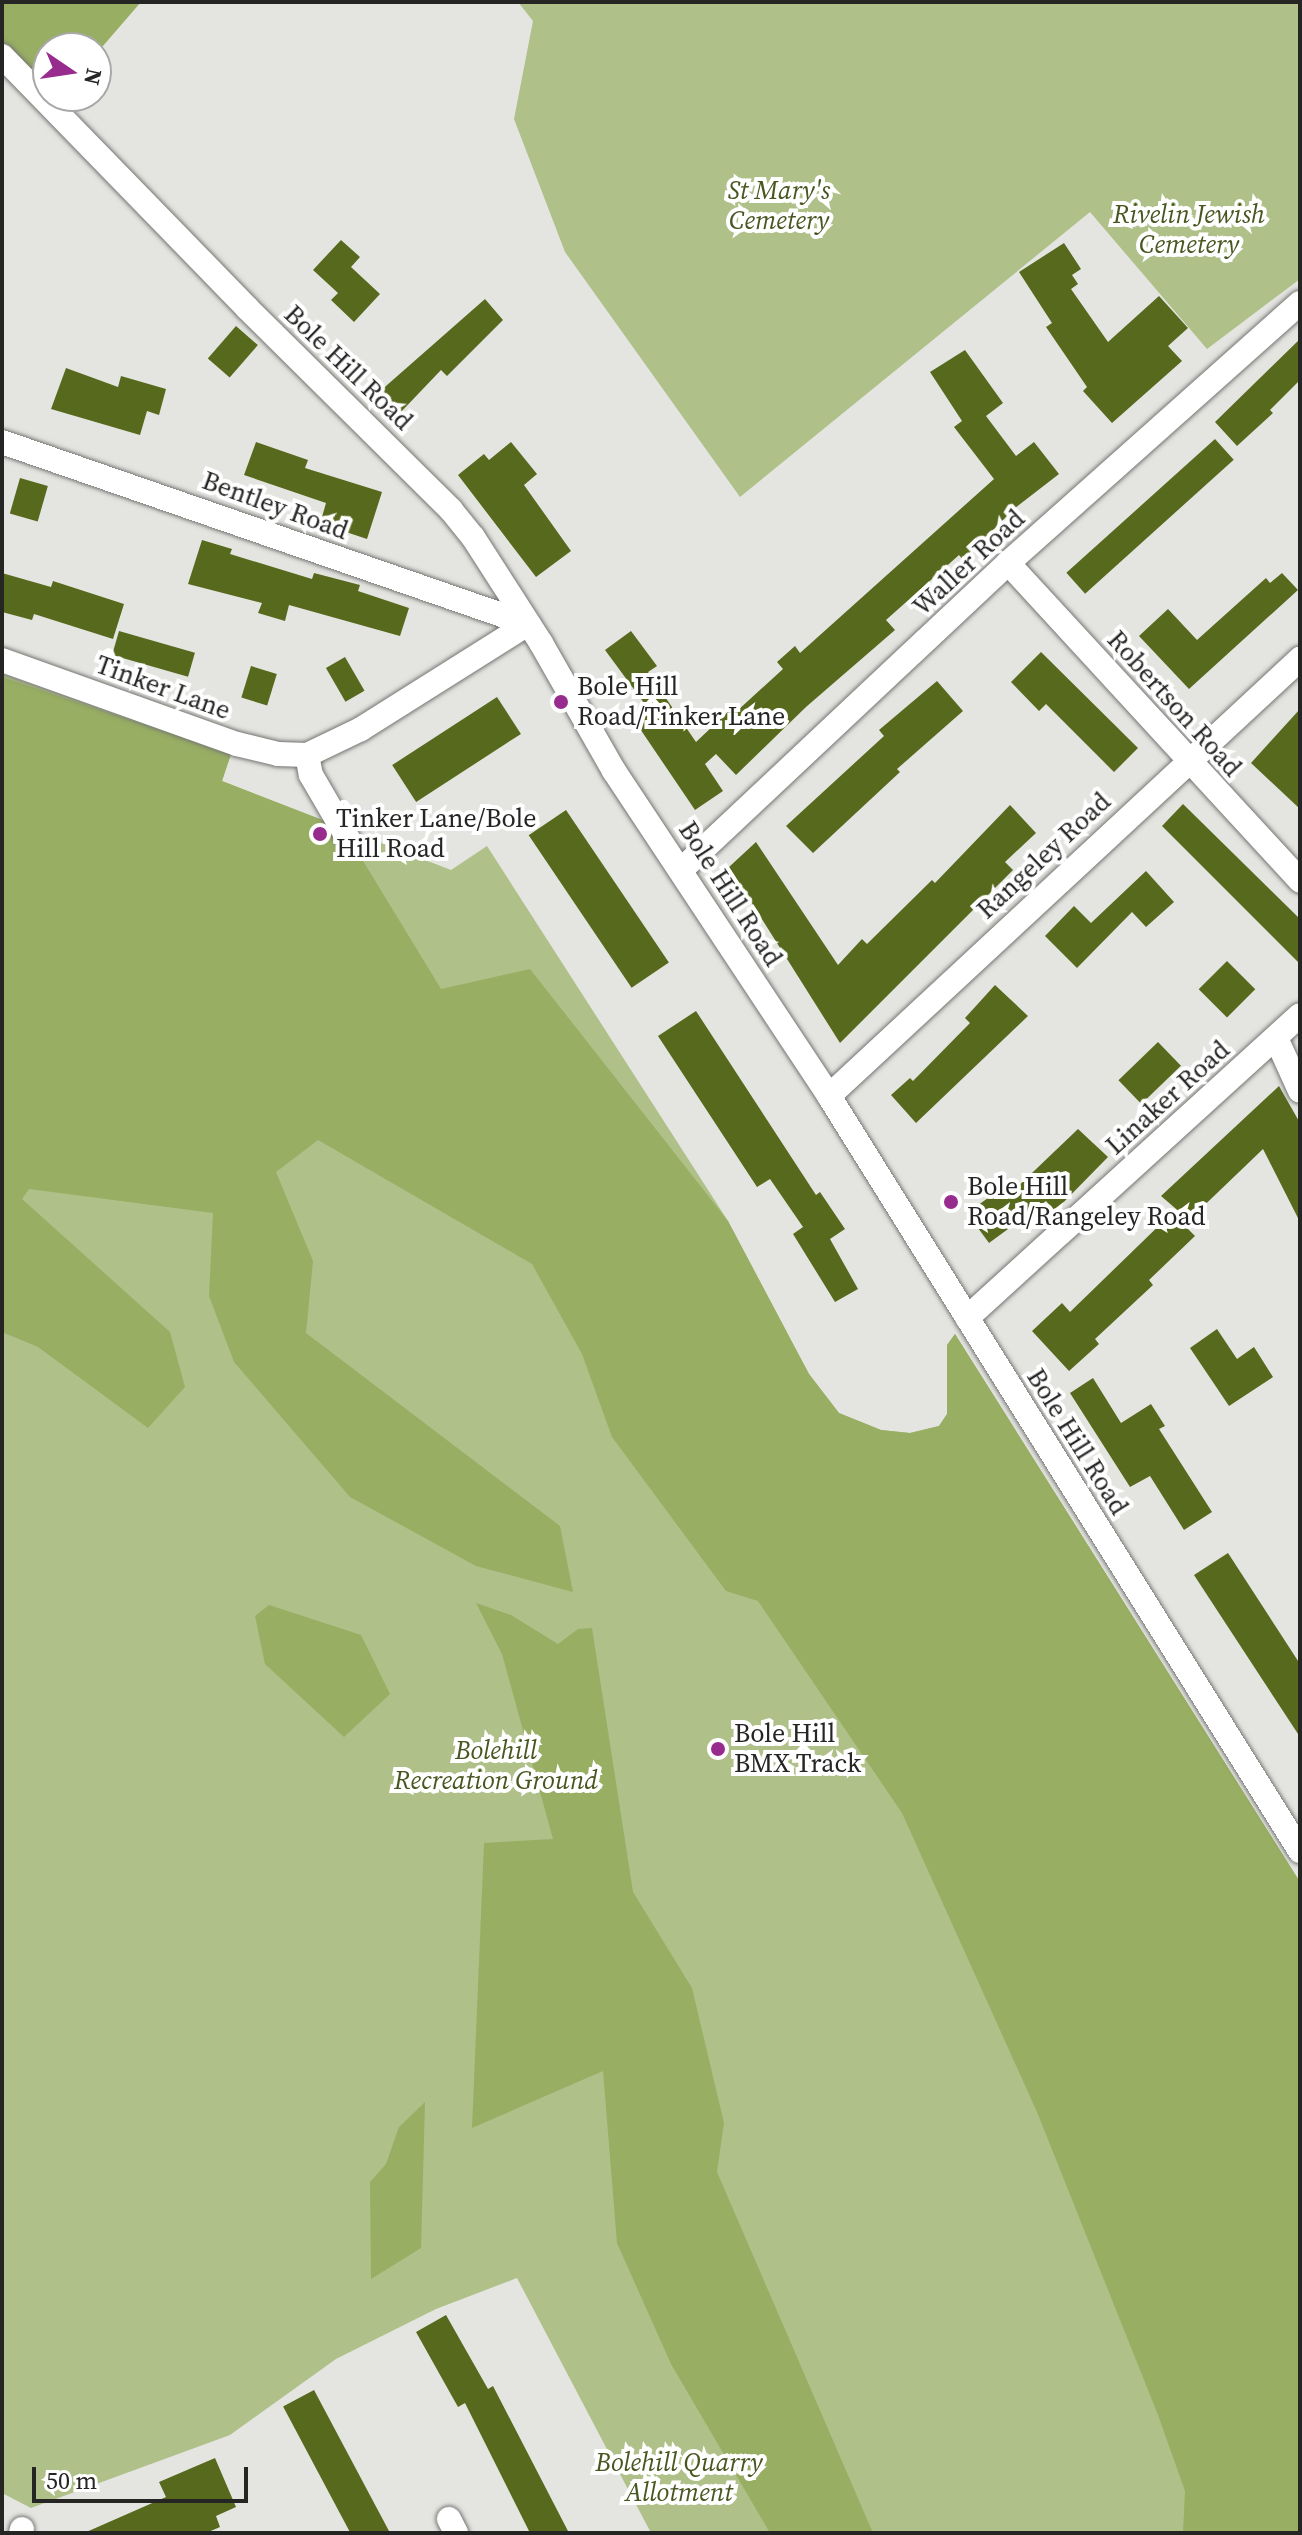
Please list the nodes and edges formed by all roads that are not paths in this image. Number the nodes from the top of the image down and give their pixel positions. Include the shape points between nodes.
1 (2, 56) edge
2 (1300, 303) edge
3 (2, 442) edge
4 (1008, 563) junction
5 (528, 624) junction
6 (1300, 659) edge
7 (2, 660) edge
8 (307, 755) junction
9 (1187, 760) junction
10 (350, 842) dead end
11 (681, 870) junction
12 (1300, 881) edge
13 (1300, 1015) edge
14 (1276, 1038) junction
15 (1300, 1091) edge
16 (829, 1096) junction
17 (967, 1318) junction
18 (1300, 1851) edge

1 - 5 street, Bole Hill Road via 451,510
2 - 4 street, Waller Road
3 - 5 street, Bentley Road
4 - 9 street, Robertson Road
4 - 11 street, Waller Road
5 - 8 street via 361,729
5 - 11 street, Bole Hill Road via 614,771
6 - 9 street, Rangeley Road
7 - 8 street, Tinker Lane via 237,744
8 - 10 street via 311,775
9 - 12 street, Robertson Road
9 - 16 street, Rangeley Road
11 - 16 street, Bole Hill Road
13 - 14 street, Linaker Road
14 - 15 street
14 - 17 street, Linaker Road
16 - 17 street, Bole Hill Road
17 - 18 street, Bole Hill Road

